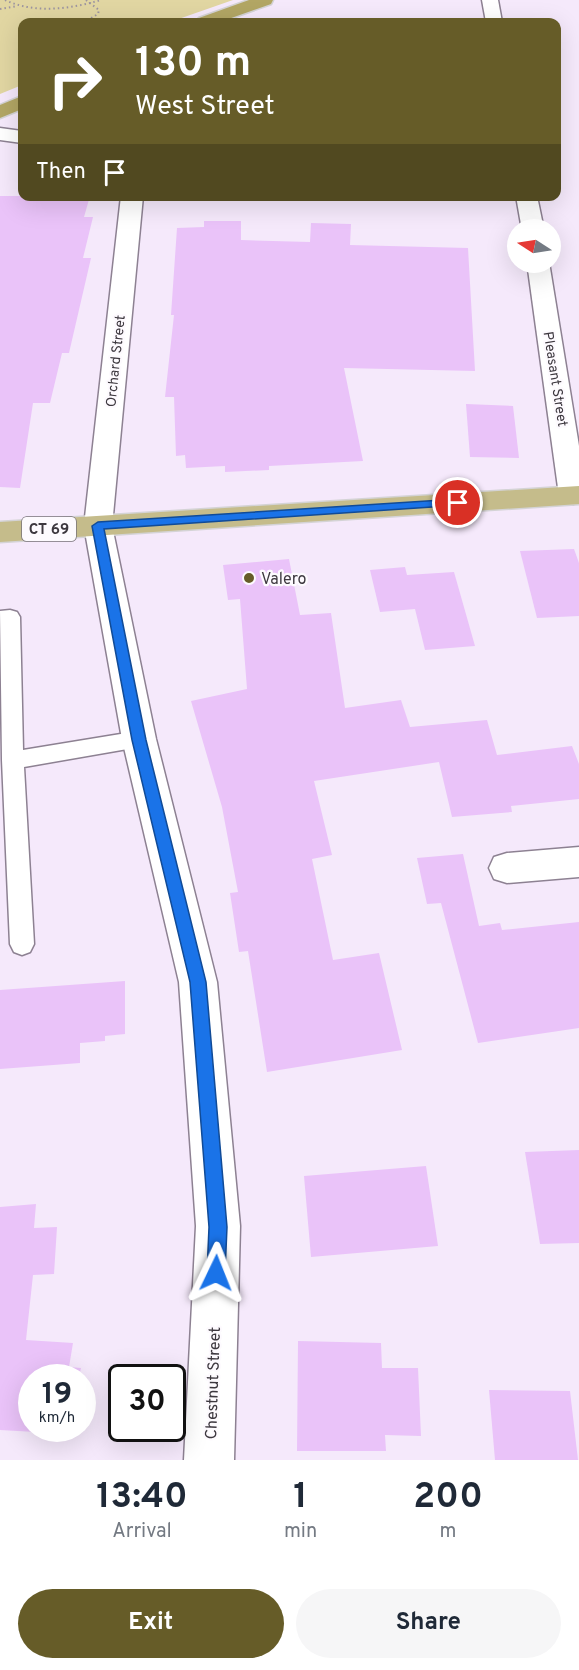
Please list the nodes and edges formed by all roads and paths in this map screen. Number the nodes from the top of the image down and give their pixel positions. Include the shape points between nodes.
1 (5, 0) edge
2 (86, 0) edge
3 (101, 0) edge
4 (265, 0) edge
5 (490, 0) edge
6 (90, 3) junction
7 (20, 6) junction
8 (0, 9) edge
9 (91, 18) edge
10 (216, 18) edge
11 (493, 18) edge
12 (18, 104) edge
13 (0, 112) edge
14 (0, 134) edge
15 (18, 136) edge
16 (131, 201) edge
17 (527, 201) edge
18 (531, 219) edge
19 (540, 273) edge
20 (576, 495) edge
21 (98, 526) junction
22 (0, 532) edge
23 (0, 618) edge
24 (139, 740) junction
25 (13, 760) junction
26 (579, 862) edge
27 (507, 868) dead end
28 (22, 944) dead end
29 (208, 1460) edge

1 - 7 path
2 - 6 path
3 - 6 path
4 - 10 highway
5 - 11 street
6 - 7 path via 68,8
6 - 9 path via 99,10
7 - 8 path
12 - 13 highway
14 - 15 street
16 - 21 street, Orchard Street
17 - 18 street
19 - 20 street, Pleasant Street
20 - 21 main road, CT 69
21 - 22 main road, CT 69
21 - 24 street, Chestnut Street
23 - 25 lane via 10,617
24 - 25 lane
24 - 29 street, Chestnut Street via 198,982 218,1227
25 - 28 lane
26 - 27 street

